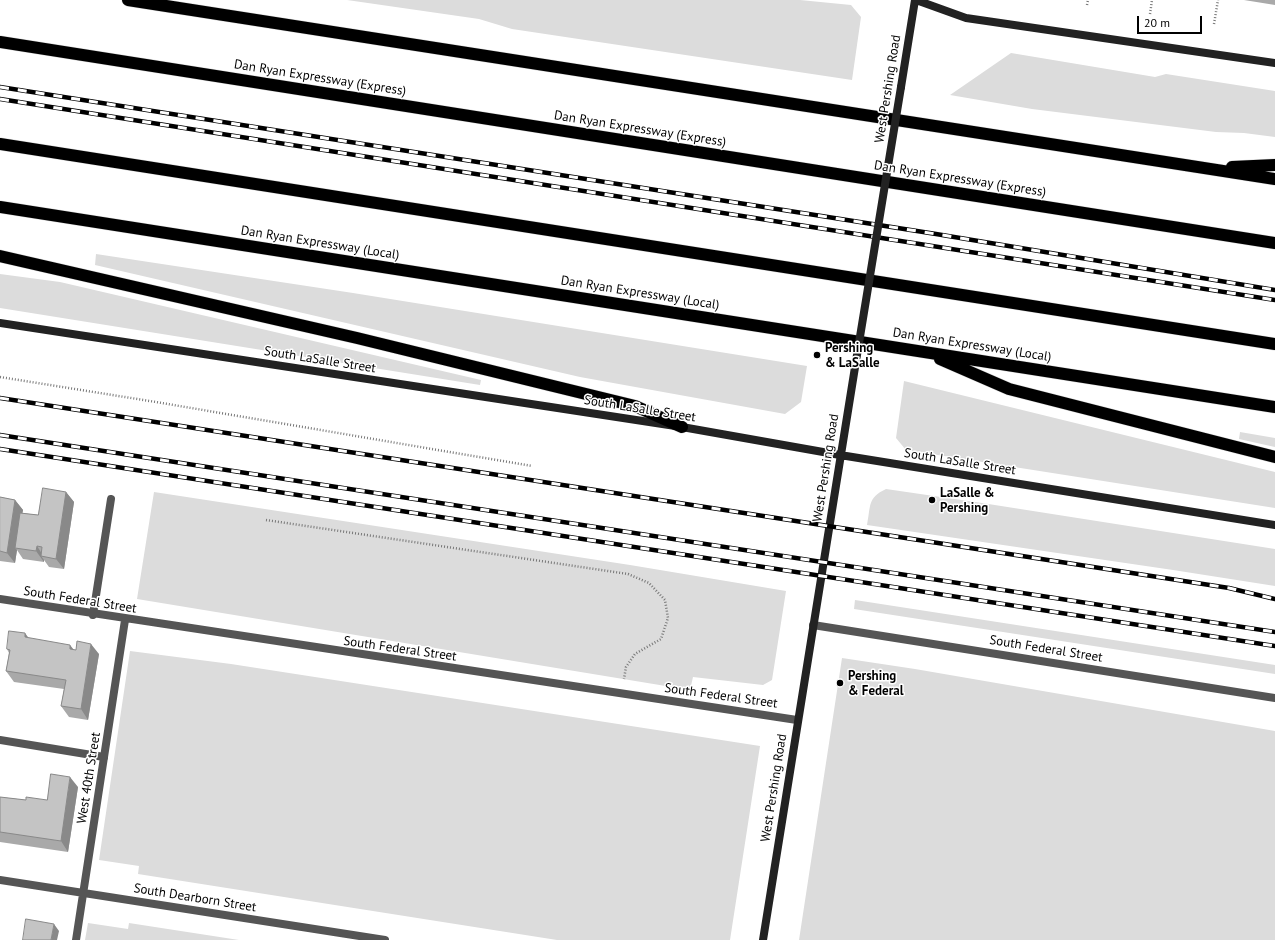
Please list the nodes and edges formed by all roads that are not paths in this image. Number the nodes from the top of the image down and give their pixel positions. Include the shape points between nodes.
1 (128, 0) edge
2 (916, 0) edge
3 (0, 42) edge
4 (1275, 63) edge
5 (0, 144) edge
6 (1275, 165) edge
7 (1207, 168) junction
8 (1275, 179) edge
9 (0, 207) edge
10 (1275, 243) edge
11 (0, 256) edge
12 (0, 323) edge
13 (1275, 344) edge
14 (924, 352) junction
15 (1275, 407) edge
16 (682, 427) junction
17 (840, 455) junction
18 (1275, 457) edge
19 (111, 498) dead end
20 (1275, 525) edge
21 (0, 599) edge
22 (93, 614) junction
23 (125, 620) junction
24 (813, 625) junction
25 (1275, 698) edge
26 (797, 720) junction
27 (0, 740) edge
28 (104, 757) junction
29 (0, 880) edge
30 (83, 892) junction
31 (76, 940) edge
32 (385, 940) edge
33 (763, 940) edge

1 - 7 highway
2 - 4 main road via 966,18
2 - 17 main road, West Pershing Road, bridge
3 - 10 highway, Dan Ryan Expressway (Express)
5 - 13 highway
6 - 7 highway
7 - 8 highway
9 - 14 highway, Dan Ryan Expressway (Local)
11 - 16 highway via 357,338 635,406
12 - 16 main road, South LaSalle Street
14 - 15 highway, Dan Ryan Expressway (Local)
14 - 18 highway via 1009,389
16 - 17 main road, South LaSalle Street
17 - 20 main road, South LaSalle Street
17 - 24 main road, West Pershing Road
19 - 22 street
21 - 22 street, South Federal Street
22 - 23 street, South Federal Street
23 - 26 street, South Federal Street
23 - 28 street, West 40th Street
24 - 25 street, South Federal Street
24 - 26 main road, West Pershing Road
26 - 33 main road, West Pershing Road
27 - 28 street
28 - 30 street, West 40th Street
29 - 30 street, South Dearborn Street
30 - 31 street, West 40th Street
30 - 32 street, South Dearborn Street

